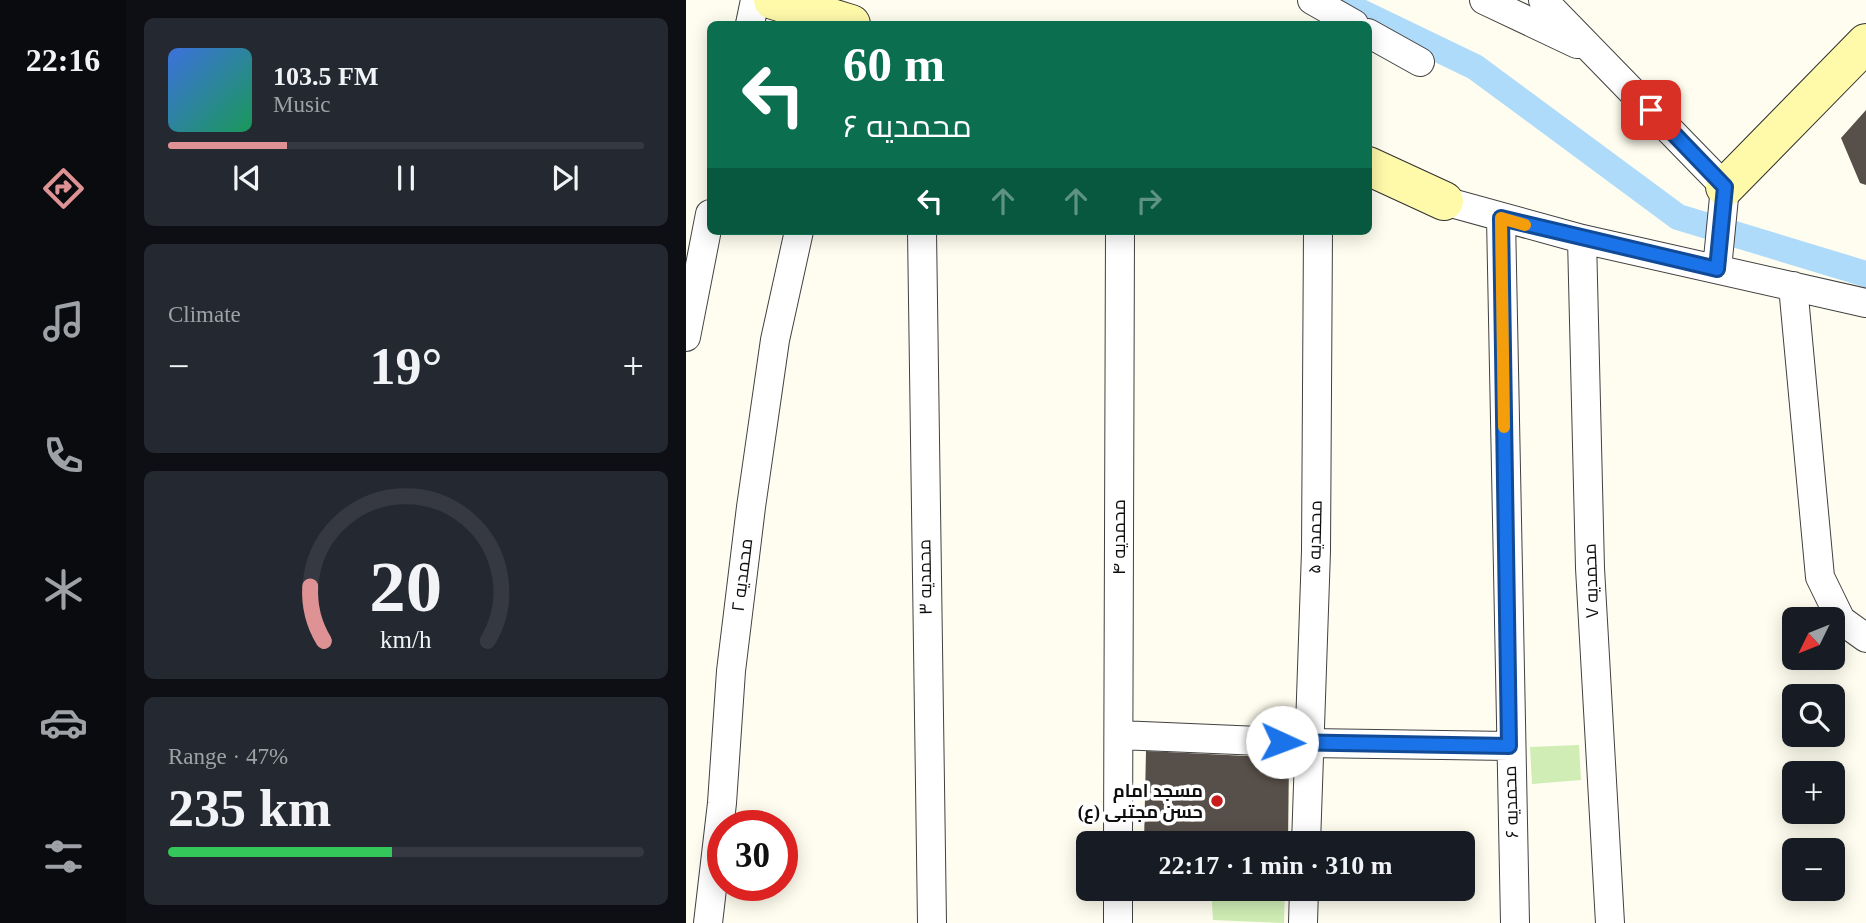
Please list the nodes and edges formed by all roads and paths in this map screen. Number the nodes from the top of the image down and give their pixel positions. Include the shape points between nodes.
1 (755, 0) edge
2 (1311, 0) edge
3 (1484, 0) edge
4 (1543, 0) edge
5 (788, 2) edge
6 (751, 21) edge
7 (839, 21) edge
8 (1349, 21) edge
9 (1372, 35) edge
10 (1866, 43) edge
11 (1595, 53) junction
12 (1420, 62) dead end
13 (1372, 168) edge
14 (1725, 188) junction
15 (1444, 201) joint
16 (1501, 218) junction
17 (707, 229) edge
18 (798, 235) edge
19 (922, 235) edge
20 (1120, 235) edge
21 (1318, 235) edge
22 (1582, 240) junction
23 (1717, 266) junction
24 (1793, 286) junction
25 (1866, 303) edge
26 (686, 337) edge
27 (1866, 638) edge
28 (1119, 735) junction
29 (1309, 743) junction
30 (1509, 746) junction
31 (1118, 831) edge
32 (1306, 831) edge
33 (1118, 901) edge
34 (1304, 901) edge
35 (708, 923) edge
36 (932, 923) edge
37 (1118, 923) edge
38 (1303, 923) edge
39 (1515, 923) edge
40 (1610, 923) edge

1 - 6 street
2 - 8 street
3 - 11 street
4 - 11 street
5 - 7 street
9 - 12 street
10 - 14 street
11 - 14 street
13 - 15 street
14 - 23 street
15 - 16 street
16 - 22 street
16 - 30 street, محمدیه ۶
17 - 26 street
18 - 35 street, محمدیه ۲ via 775,340 751,507
19 - 36 street, محمدیه ۳
20 - 28 street, محمدیه ۴
21 - 29 street, محمدیه ۵ via 1316,551
22 - 23 street
22 - 40 street, محمدیه ۷ via 1590,568
23 - 24 street
24 - 25 street
24 - 27 street via 1820,576 1841,620
28 - 29 street
28 - 31 street, محمدیه ۴
29 - 30 street
29 - 32 street, محمدیه ۵
30 - 39 street, محمدیه ۶
33 - 37 street
34 - 38 street

